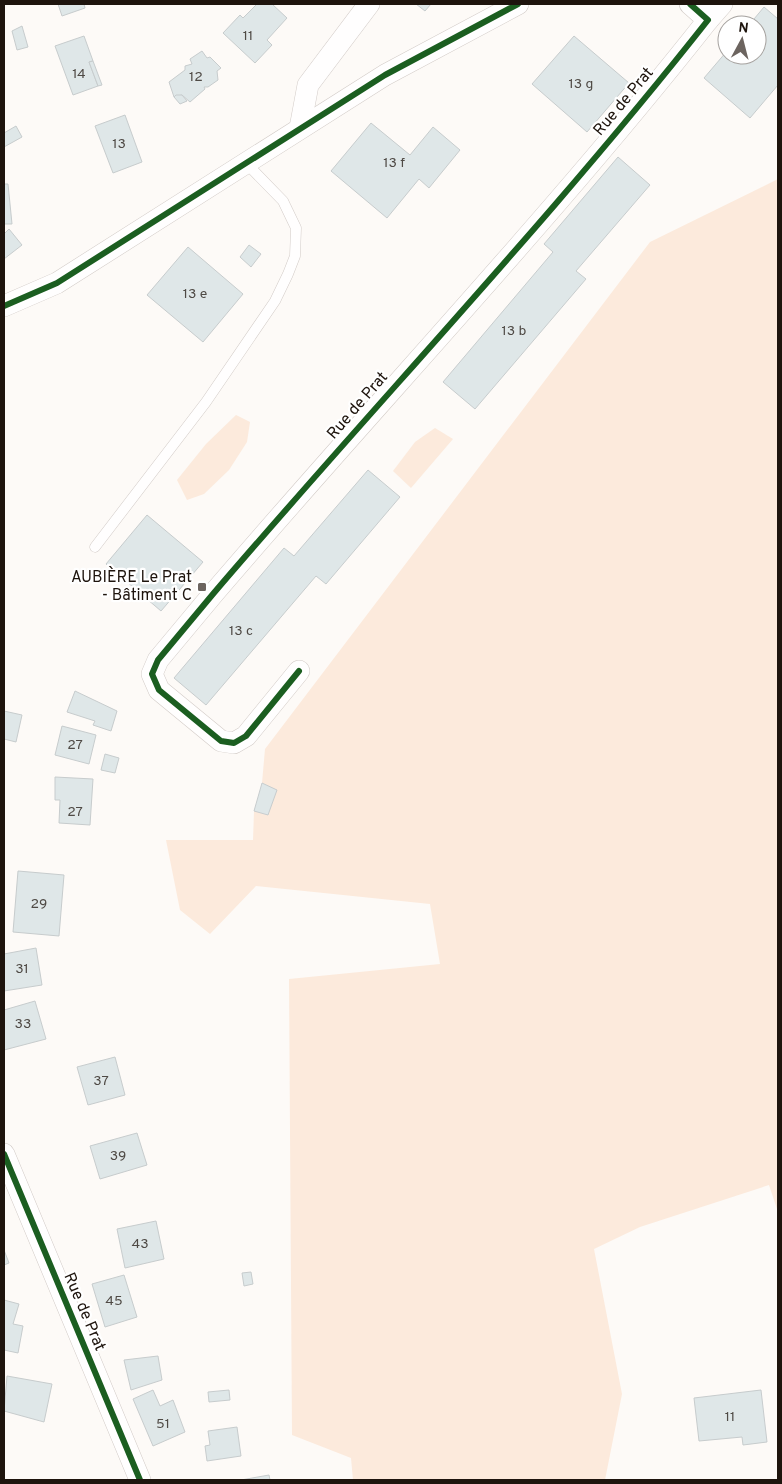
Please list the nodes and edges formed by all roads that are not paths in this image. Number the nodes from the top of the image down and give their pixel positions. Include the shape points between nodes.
1 (369, 4) edge
2 (518, 4) edge
3 (690, 4) edge
4 (722, 4) edge
5 (708, 20) junction
6 (300, 128) junction
7 (246, 163) junction
8 (4, 306) edge
9 (95, 547) dead end
10 (299, 672) dead end
11 (4, 1154) edge
12 (8, 1180) edge
13 (140, 1480) edge

1 - 6 street via 308,85
2 - 6 street via 389,73
3 - 5 street
4 - 5 street, Rue de Prat
5 - 10 street, Rue de Prat via 600,151 225,579 158,660 152,674 159,690 221,742 234,743 246,736
6 - 7 street
7 - 8 street via 57,283
7 - 9 lane via 283,201 296,228 295,256 288,274 275,301 206,402
11 - 12 street, Rue de Prat
12 - 13 street, Rue de Prat

